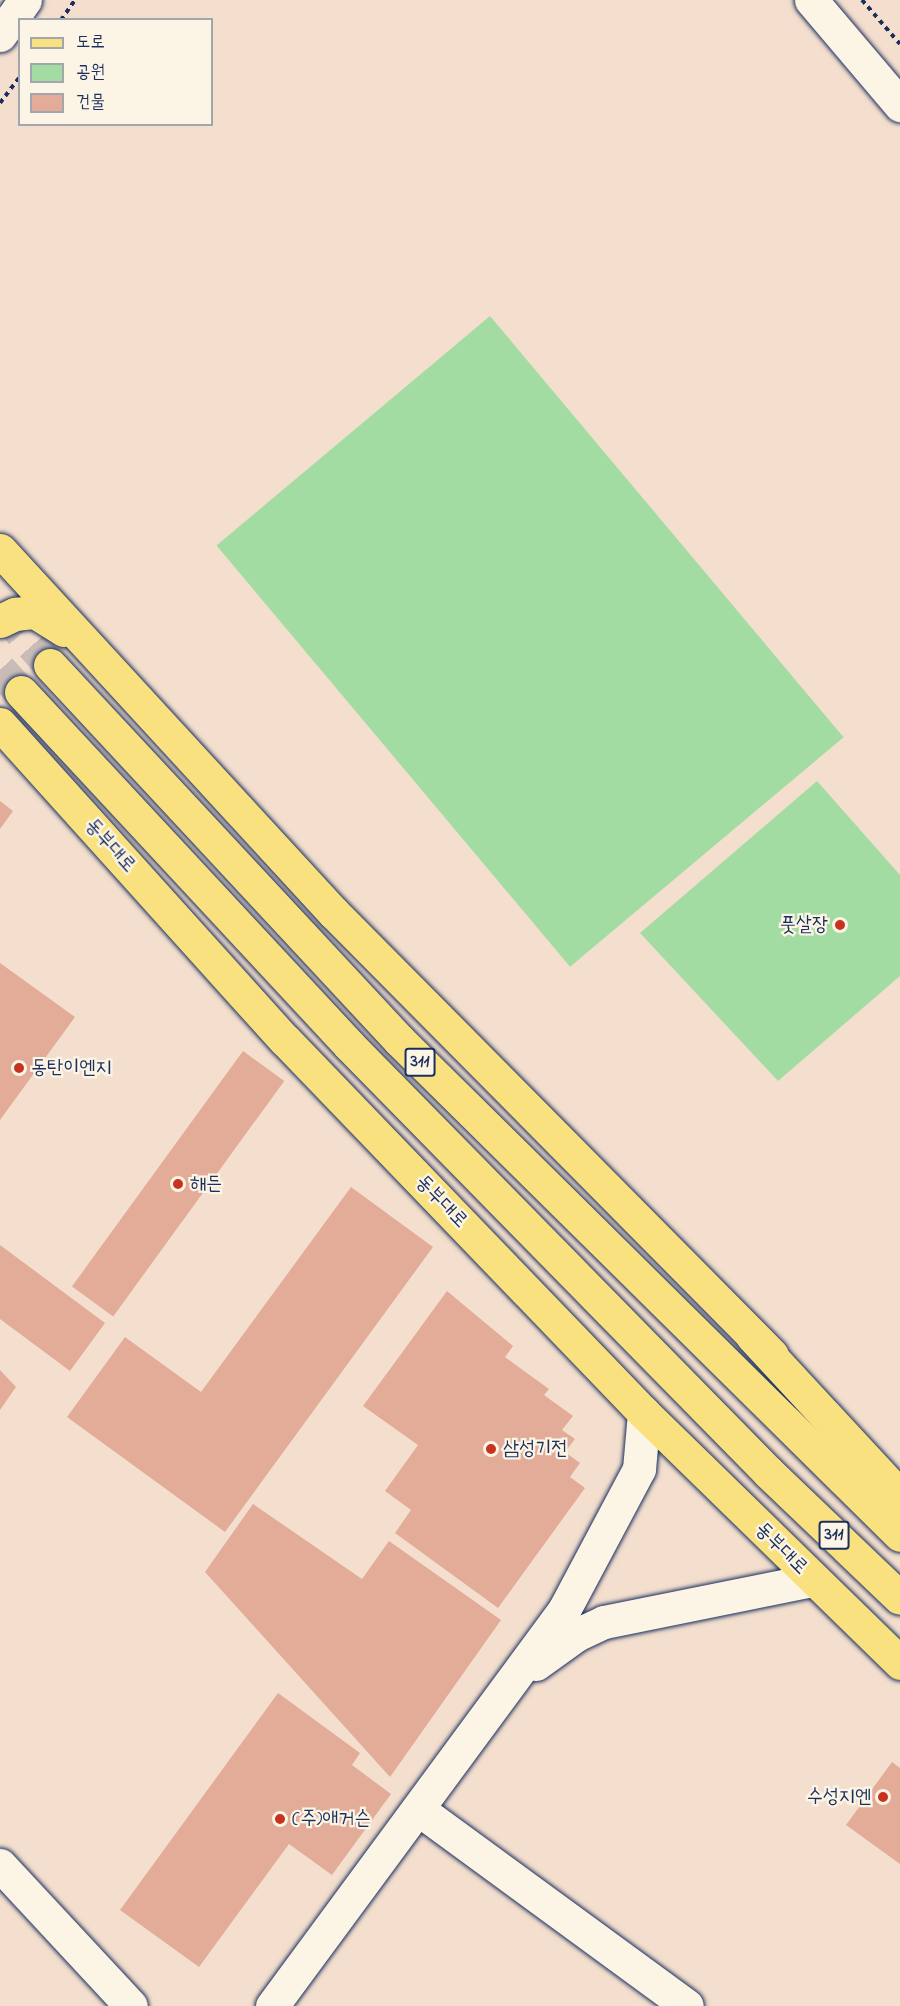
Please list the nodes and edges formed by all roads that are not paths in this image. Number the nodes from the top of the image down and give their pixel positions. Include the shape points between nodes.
1 (25, 0) edge
2 (811, 0) edge
3 (0, 35) edge
4 (900, 105) edge
5 (0, 550) edge
6 (0, 621) edge
7 (81, 641) junction
8 (50, 665) tunnel mouth
9 (21, 692) tunnel mouth
10 (0, 724) edge
11 (752, 1336) junction
12 (644, 1413) junction
13 (900, 1476) edge
14 (900, 1496) edge
15 (900, 1535) edge
16 (813, 1581) junction
17 (900, 1598) edge
18 (900, 1663) edge
19 (513, 1681) junction
20 (418, 1809) junction
21 (0, 1865) edge
22 (131, 2006) edge
23 (273, 2006) edge
24 (687, 2006) edge

1 - 3 street
2 - 4 street
5 - 7 main road
6 - 7 main road via 15,614 35,612
7 - 11 main road via 334,913
8 - 15 main road, 311 via 399,1040
9 - 17 main road, 동부대로 / 311 via 349,1045 768,1472
10 - 12 main road, 동부대로 via 285,1040
11 - 13 main road
11 - 14 main road
12 - 16 main road, 동부대로
12 - 19 street via 639,1469 609,1531 564,1610
16 - 18 main road, 동부대로
16 - 19 street via 604,1622 576,1635
19 - 20 street
20 - 23 street
20 - 24 street
21 - 22 street

